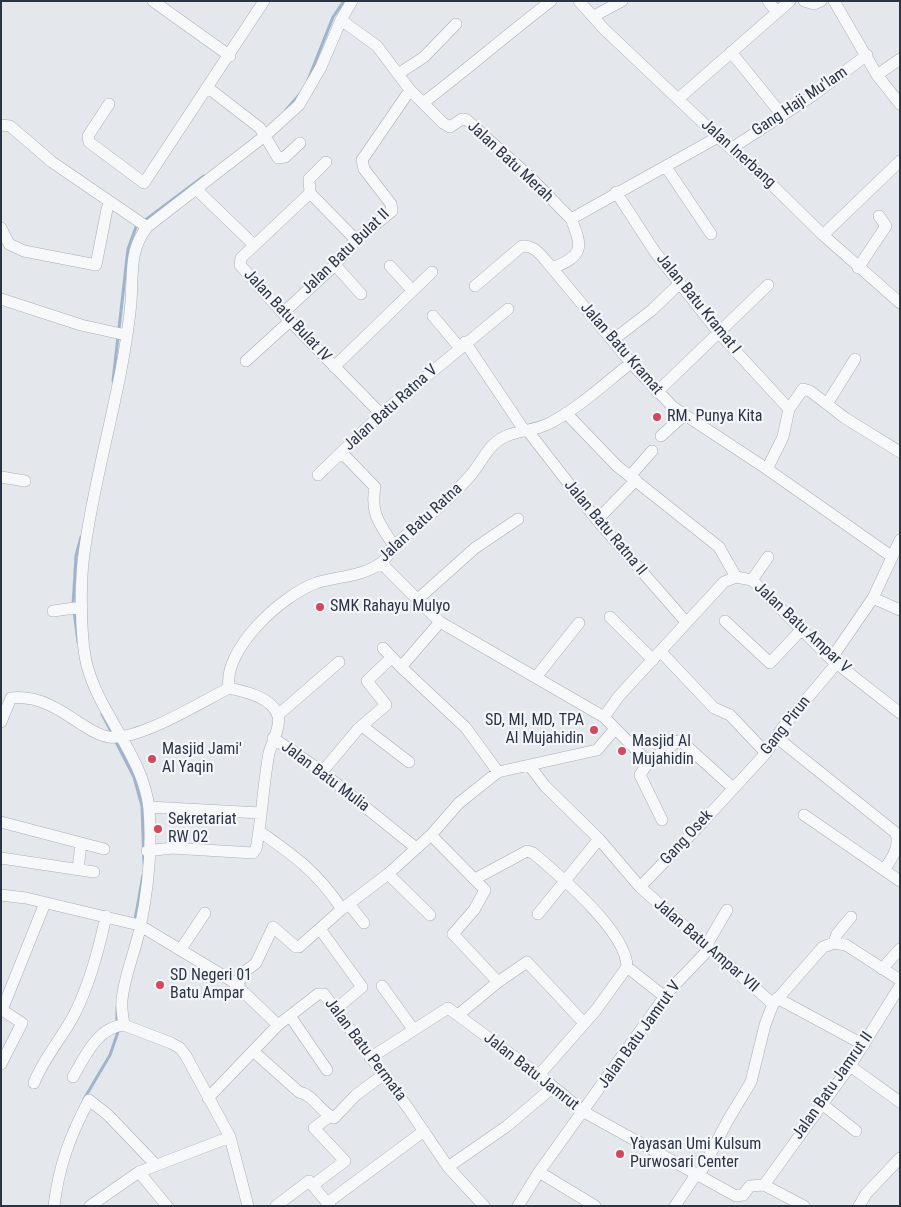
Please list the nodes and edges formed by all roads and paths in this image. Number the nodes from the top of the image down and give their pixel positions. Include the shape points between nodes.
1 (153, 1) edge
2 (264, 1) edge
3 (352, 1) edge
4 (551, 1) edge
5 (579, 1) edge
6 (622, 1) edge
7 (768, 1) edge
8 (790, 1) edge
9 (804, 1) edge
10 (821, 1) edge
11 (834, 1) edge
12 (777, 12) junction
13 (594, 16) junction
14 (341, 20) junction
15 (456, 24) dead end
16 (731, 52) junction
17 (867, 55) junction
18 (230, 56) junction
19 (900, 59) edge
20 (398, 74) junction
21 (877, 75) junction
22 (206, 87) junction
23 (410, 90) junction
24 (678, 98) junction
25 (423, 103) junction
26 (109, 104) dead end
27 (900, 104) edge
28 (782, 115) junction
29 (1, 125) edge
30 (264, 132) junction
31 (718, 136) junction
32 (300, 143) dead end
33 (732, 148) junction
34 (900, 161) edge
35 (326, 162) dead end
36 (666, 167) junction
37 (197, 190) junction
38 (616, 192) junction
39 (310, 193) junction
40 (110, 202) junction
41 (880, 216) dead end
42 (571, 218) junction
43 (147, 227) junction
44 (1, 228) edge
45 (711, 234) dead end
46 (823, 235) junction
47 (356, 240) junction
48 (254, 245) junction
49 (335, 265) junction
50 (390, 266) dead end
51 (552, 268) junction
52 (858, 268) junction
53 (432, 272) dead end
54 (680, 282) junction
55 (768, 285) dead end
56 (475, 286) dead end
57 (412, 290) junction
58 (361, 294) dead end
59 (1, 299) edge
60 (900, 303) edge
61 (508, 309) dead end
62 (433, 316) dead end
63 (287, 317) junction
64 (719, 333) junction
65 (121, 334) junction
66 (613, 340) junction
67 (462, 345) junction
68 (855, 359) dead end
69 (246, 361) dead end
70 (631, 362) junction
71 (334, 367) junction
72 (657, 392) junction
73 (827, 404) junction
74 (789, 409) junction
75 (566, 413) junction
76 (380, 414) junction
77 (684, 415) junction
78 (526, 430) junction
79 (661, 436) dead end
80 (652, 451) dead end
81 (900, 452) edge
82 (342, 453) junction
83 (767, 469) junction
84 (318, 475) dead end
85 (1, 477) edge
86 (634, 478) junction
87 (25, 481) dead end
88 (518, 519) dead end
89 (597, 520) junction
90 (394, 546) junction
91 (896, 549) edge
92 (768, 557) dead end
93 (381, 563) junction
94 (736, 576) junction
95 (752, 580) junction
96 (873, 598) junction
97 (418, 599) junction
98 (77, 608) junction
99 (900, 610) edge
100 (53, 612) dead end
101 (610, 617) dead end
102 (725, 621) dead end
103 (440, 622) junction
104 (686, 622) junction
105 (579, 623) dead end
106 (802, 629) junction
107 (383, 648) dead end
108 (657, 656) junction
109 (391, 658) junction
110 (834, 661) junction
111 (339, 662) dead end
112 (401, 668) junction
113 (536, 677) junction
114 (229, 688) junction
115 (900, 714) edge
116 (278, 715) junction
117 (604, 717) junction
118 (1, 722) edge
119 (362, 726) junction
120 (614, 729) junction
121 (117, 737) junction
122 (776, 737) junction
123 (273, 738) junction
124 (766, 753) junction
125 (408, 762) dead end
126 (648, 762) junction
127 (529, 765) junction
128 (322, 772) junction
129 (498, 772) junction
130 (733, 788) junction
131 (149, 807) junction
132 (261, 813) junction
133 (804, 815) dead end
134 (662, 820) dead end
135 (1, 822) edge
136 (259, 831) junction
137 (431, 835) junction
138 (599, 839) junction
139 (81, 844) junction
140 (104, 848) dead end
141 (416, 848) junction
142 (148, 851) junction
143 (1, 858) edge
144 (78, 869) junction
145 (884, 870) junction
146 (94, 872) dead end
147 (388, 874) junction
148 (475, 879) junction
149 (567, 881) junction
150 (900, 881) edge
151 (640, 887) junction
152 (1, 895) edge
153 (46, 903) junction
154 (345, 906) junction
155 (727, 910) dead end
156 (205, 913) dead end
157 (538, 914) dead end
158 (430, 915) dead end
159 (106, 916) junction
160 (851, 917) dead end
161 (364, 923) dead end
162 (140, 925) junction
163 (320, 929) junction
164 (834, 943) junction
165 (708, 948) junction
166 (181, 949) junction
167 (900, 950) edge
168 (628, 967) junction
169 (882, 969) junction
170 (900, 980) edge
171 (498, 982) junction
172 (236, 986) junction
173 (382, 986) dead end
174 (900, 986) edge
175 (664, 997) junction
176 (775, 1001) junction
177 (336, 1009) junction
178 (458, 1015) junction
179 (290, 1016) junction
180 (584, 1023) junction
181 (278, 1025) junction
182 (119, 1026) junction
183 (413, 1029) junction
184 (864, 1045) junction
185 (253, 1051) junction
186 (370, 1058) junction
187 (1, 1064) edge
188 (850, 1066) junction
189 (327, 1070) dead end
190 (383, 1075) junction
191 (539, 1075) junction
192 (73, 1076) dead end
193 (34, 1083) dead end
194 (552, 1088) junction
195 (208, 1098) junction
196 (900, 1102) edge
197 (822, 1104) junction
198 (584, 1112) junction
199 (330, 1116) junction
200 (424, 1131) junction
201 (856, 1131) dead end
202 (230, 1137) junction
203 (900, 1158) edge
204 (155, 1164) junction
205 (448, 1167) junction
206 (138, 1172) junction
207 (539, 1172) junction
208 (698, 1174) junction
209 (313, 1185) junction
210 (764, 1185) junction
211 (329, 1204) edge
212 (480, 1204) edge
213 (797, 1204) edge
214 (54, 1206) edge
215 (90, 1206) edge
216 (166, 1206) edge
217 (248, 1206) edge
218 (276, 1206) edge
219 (518, 1206) edge
220 (594, 1206) edge
221 (674, 1206) edge
222 (859, 1206) edge

1 - 18 street
2 - 18 street
3 - 14 street
4 - 25 street
5 - 13 street, Jalan Inerbang
6 - 13 street
7 - 12 street
8 - 12 street
9 - 10 street via 814,4
11 - 17 street
12 - 16 street
13 - 24 street, Jalan Inerbang
14 - 20 street, Jalan Batu Merah via 377,46
14 - 30 street via 305,97 292,112
15 - 20 street via 424,57
16 - 24 street
16 - 28 street
17 - 21 street
17 - 28 street, Gang Haji Mu'lam
18 - 22 street
19 - 21 street
20 - 23 street, Jalan Batu Merah
21 - 27 street
22 - 26 street via 144,183 89,142 88,136
22 - 30 street
23 - 25 street, Jalan Batu Merah
23 - 47 street, Jalan Batu Bulat II via 362,160 393,208
24 - 31 street, Jalan Inerbang
25 - 42 street, Jalan Batu Merah via 450,127 462,119 467,120
28 - 33 street, Gang Haji Mu'lam
29 - 40 street via 10,126 52,162
30 - 32 street via 278,158 282,159
30 - 37 street
31 - 33 street, Jalan Inerbang
31 - 36 street
33 - 46 street, Jalan Inerbang
34 - 46 street
35 - 39 street via 309,178
36 - 38 street
36 - 45 street
37 - 43 street
37 - 48 street
38 - 42 street
38 - 54 street, Jalan Batu Kramat I via 655,252
39 - 47 street
39 - 48 street
40 - 43 street
40 - 44 street via 96,264 24,251 9,244
41 - 52 street via 886,226
42 - 51 street via 579,249 568,261
43 - 65 street via 132,258 131,302
46 - 52 street, Jalan Inerbang
47 - 49 street, Jalan Batu Bulat II
48 - 63 street, Jalan Batu Bulat IV via 241,258 243,271
49 - 58 street
49 - 63 street, Jalan Batu Bulat II
50 - 57 street
51 - 56 street, Jalan Batu Kramat via 534,249 522,246
51 - 66 street, Jalan Batu Kramat
52 - 60 street, Jalan Inerbang
53 - 57 street, Jalan Batu Bulat IV
54 - 64 street, Jalan Batu Kramat I
54 - 66 street via 652,310
55 - 64 street
57 - 71 street, Jalan Batu Bulat IV
59 - 65 street via 81,325
61 - 67 street, Jalan Batu Ratna V
62 - 67 street
63 - 69 street, Jalan Batu Bulat II
63 - 71 street, Jalan Batu Bulat IV
64 - 72 street
64 - 74 street, Jalan Batu Kramat I
65 - 98 street via 119,385 84,555
66 - 70 street, Jalan Batu Kramat
67 - 76 street, Jalan Batu Ratna V
67 - 78 street
68 - 73 street
70 - 72 street, Jalan Batu Kramat
70 - 75 street, Jalan Batu Ratna
71 - 76 street, Jalan Batu Bulat IV
72 - 77 street, Jalan Batu Kramat
73 - 74 street via 804,389
73 - 81 street
74 - 83 street via 783,437
75 - 78 street, Jalan Batu Ratna via 548,424
75 - 86 street via 610,460
76 - 82 street, Jalan Batu Ratna V via 347,444
77 - 79 street
77 - 83 street, Jalan Batu Kramat
78 - 89 street, Jalan Batu Ratna II
78 - 90 street, Jalan Batu Ratna via 507,435 493,446 472,474 438,509
80 - 86 street
82 - 84 street, Jalan Batu Ratna V
82 - 90 street via 375,487 372,501 376,518
83 - 91 street, Jalan Batu Kramat
85 - 87 street
86 - 89 street
86 - 94 street via 719,546
88 - 97 street via 476,548
89 - 104 street, Jalan Batu Ratna II
90 - 93 street, Jalan Batu Ratna
91 - 96 street
92 - 95 street
93 - 97 street
93 - 114 street, Jalan Batu Ratna via 352,576 315,584 272,609 233,662 227,676
94 - 95 street, Jalan Batu Ampar V
94 - 104 street, Jalan Batu Ampar V via 724,582
95 - 106 street, Jalan Batu Ampar V
96 - 99 street
96 - 110 street
97 - 103 street
98 - 100 street
98 - 121 street via 88,668
101 - 108 street
102 - 106 street via 770,663
103 - 112 street
103 - 113 street
104 - 108 street, Jalan Batu Ampar V
105 - 113 street
106 - 110 street, Jalan Batu Ampar V
107 - 109 street
108 - 117 street, Jalan Batu Ampar V
108 - 124 street via 714,708 730,715
109 - 112 street
109 - 119 street via 367,681 386,706
110 - 115 street, Jalan Batu Ampar V
110 - 122 street, Gang Pirun
111 - 116 street
112 - 129 street via 466,728
113 - 117 street
114 - 116 street via 249,692 264,700
114 - 121 street via 152,727
116 - 123 street, Jalan Batu Mulia
117 - 120 street
118 - 121 street via 11,698 37,699
119 - 125 street
119 - 128 street
120 - 126 street
120 - 127 street via 597,750
121 - 131 street via 139,776
122 - 124 street, Gang Pirun
122 - 145 street via 896,833 898,844
123 - 128 street, Jalan Batu Mulia
123 - 132 street
124 - 130 street, Gang Pirun
126 - 130 street via 681,741
126 - 134 street via 640,775
127 - 129 street
127 - 138 street, Jalan Batu Ampar VII via 545,786
128 - 141 street, Jalan Batu Mulia
129 - 137 street via 459,803
130 - 151 street, Gang Osek
131 - 132 street
131 - 142 street
132 - 136 street
133 - 145 street
135 - 139 street
136 - 142 street via 253,853 172,848
136 - 154 street via 312,871
137 - 141 street
137 - 148 street
138 - 149 street
138 - 151 street, Jalan Batu Ampar VII
139 - 140 street
139 - 144 street
141 - 147 street
142 - 162 street
143 - 144 street
144 - 146 street
145 - 150 street
147 - 154 street
147 - 158 street
148 - 149 street via 527,851
148 - 171 street via 485,893 453,934
149 - 157 street
149 - 168 street via 606,924 628,959
151 - 165 street, Jalan Batu Ampar VII
152 - 153 street
153 - 159 street
153 - 187 street via 2,1010 22,1023
154 - 161 street
154 - 163 street
155 - 165 street, Jalan Batu Jamrut V
156 - 166 street
159 - 162 street
159 - 193 street via 89,980 75,1014 41,1064
160 - 164 street via 836,934
162 - 166 street
162 - 182 street
163 - 172 street via 298,947 273,927 256,962
163 - 177 street via 362,987
164 - 169 street via 846,945
164 - 176 street, Jalan Batu Ampar VII via 823,947
165 - 175 street, Jalan Batu Jamrut V
165 - 176 street, Jalan Batu Ampar VII
166 - 172 street
167 - 169 street
168 - 175 street
168 - 180 street
169 - 170 street
171 - 178 street
171 - 180 street via 527,962
172 - 181 street
173 - 183 street
174 - 184 street, Jalan Batu Jamrut II
175 - 198 street, Jalan Batu Jamrut V
176 - 184 street
176 - 208 street via 765,1025 752,1082
177 - 179 street, Jalan Batu Permata via 328,998 318,994
177 - 186 street, Jalan Batu Permata
178 - 183 street via 444,1009
178 - 191 street, Jalan Batu Jamrut
179 - 181 street, Jalan Batu Permata
179 - 189 street
180 - 191 street
181 - 185 street, Jalan Batu Permata
182 - 192 street via 109,1028 93,1044
182 - 195 street via 180,1048
183 - 186 street
184 - 188 street, Jalan Batu Jamrut II
185 - 195 street, Jalan Batu Permata
185 - 199 street via 299,1092 308,1094
186 - 190 street, Jalan Batu Permata
188 - 196 street
188 - 197 street, Jalan Batu Jamrut II
190 - 199 street via 356,1095 337,1116
190 - 200 street, Jalan Batu Permata
191 - 194 street, Jalan Batu Jamrut
194 - 198 street, Jalan Batu Jamrut
194 - 205 street via 507,1126
195 - 202 street
197 - 201 street
197 - 210 street, Jalan Batu Jamrut II
198 - 207 street, Jalan Batu Jamrut V
198 - 208 street, Jalan Batu Jamrut
199 - 209 street via 314,1128 345,1161
200 - 205 street, Jalan Batu Permata
200 - 211 street
202 - 204 street
202 - 217 street
203 - 222 street
204 - 206 street
204 - 214 street via 89,1100 62,1161
205 - 212 street, Jalan Batu Permata
206 - 215 street
206 - 216 street
207 - 219 street
207 - 220 street
208 - 210 street, Jalan Batu Jamrut via 740,1196 750,1186
208 - 221 street
209 - 211 street
209 - 218 street via 307,1182
210 - 213 street

